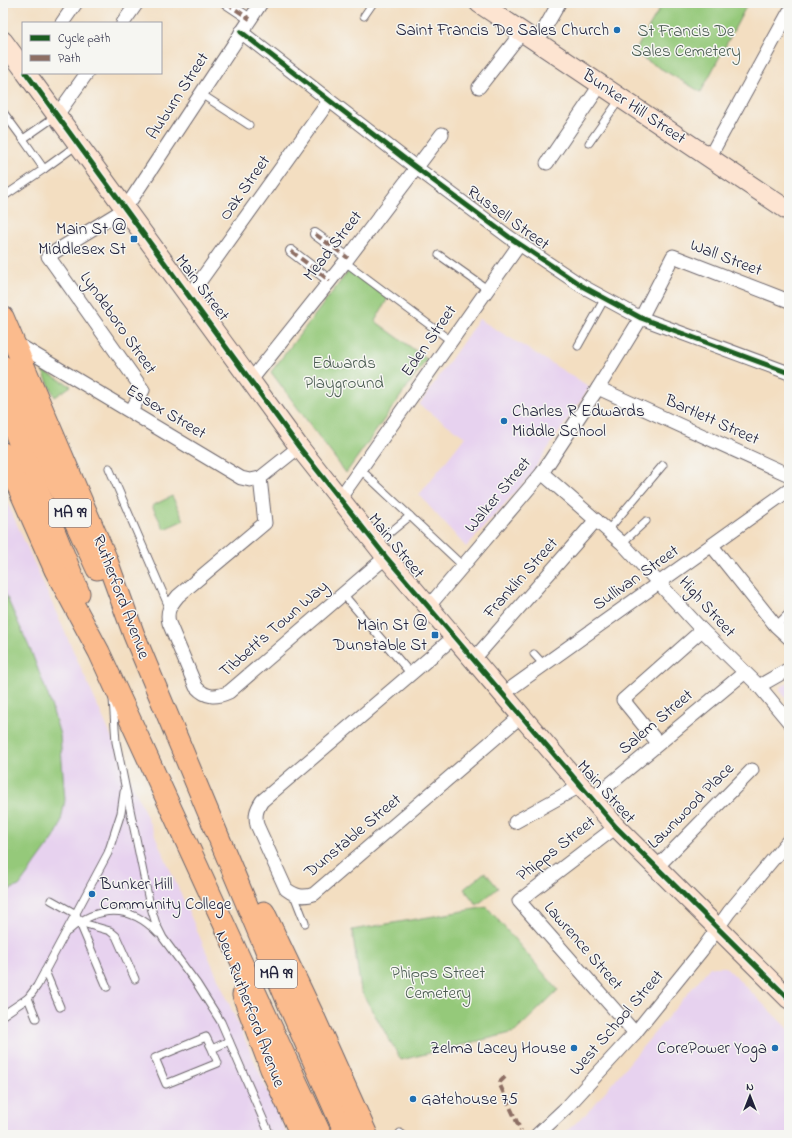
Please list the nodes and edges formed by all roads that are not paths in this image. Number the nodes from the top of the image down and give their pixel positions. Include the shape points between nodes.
1 (76, 3) edge
2 (137, 3) edge
3 (226, 3) edge
4 (261, 3) edge
5 (373, 3) edge
6 (479, 3) edge
7 (559, 3) edge
8 (789, 12) edge
9 (364, 16) dead end
10 (250, 19) junction
11 (63, 22) edge
12 (124, 22) edge
13 (241, 32) junction
14 (530, 37) junction
15 (5, 47) edge
16 (22, 67) edge
17 (27, 74) edge
18 (86, 74) edge
19 (601, 84) junction
20 (479, 87) dead end
21 (201, 94) junction
22 (621, 98) junction
23 (329, 101) junction
24 (4, 115) edge
25 (57, 115) junction
26 (249, 125) dead end
27 (442, 134) dead end
28 (23, 139) junction
29 (589, 143) dead end
30 (78, 144) junction
31 (709, 158) junction
32 (547, 163) dead end
33 (416, 167) junction
34 (44, 169) junction
35 (3, 197) edge
36 (788, 206) edge
37 (125, 209) junction
38 (315, 234) dead end
39 (519, 244) junction
40 (291, 251) dead end
41 (439, 255) dead end
42 (673, 256) joint
43 (346, 260) junction
44 (330, 281) junction
45 (487, 289) junction
46 (190, 295) junction
47 (605, 298) junction
48 (789, 301) edge
49 (3, 317) edge
50 (641, 318) junction
51 (14, 341) junction
52 (451, 341) junction
53 (578, 346) dead end
54 (3, 366) edge
55 (789, 374) edge
56 (251, 380) junction
57 (598, 388) junction
58 (3, 402) edge
59 (131, 411) junction
60 (299, 447) junction
61 (3, 453) edge
62 (663, 465) dead end
63 (109, 468) dead end
64 (360, 469) junction
65 (542, 473) junction
66 (789, 475) edge
67 (260, 478) junction
68 (789, 490) edge
69 (340, 498) junction
70 (410, 516) junction
71 (596, 520) junction
72 (646, 521) dead end
73 (608, 530) junction
74 (622, 543) junction
75 (712, 546) junction
76 (381, 551) junction
77 (463, 566) junction
78 (660, 583) junction
79 (343, 594) junction
80 (169, 607) junction
81 (428, 607) junction
82 (789, 613) edge
83 (776, 626) junction
84 (702, 630) junction
85 (134, 635) junction
86 (453, 638) junction
87 (789, 638) edge
88 (99, 652) junction
89 (534, 654) dead end
90 (473, 660) junction
91 (544, 665) junction
92 (789, 669) edge
93 (744, 673) junction
94 (411, 674) junction
95 (110, 677) junction
96 (759, 686) junction
97 (503, 694) junction
98 (521, 716) junction
99 (789, 722) edge
100 (658, 743) junction
101 (752, 770) dead end
102 (124, 781) junction
103 (586, 793) junction
104 (209, 811) junction
105 (516, 822) dead end
106 (616, 826) junction
107 (182, 834) junction
108 (789, 840) edge
109 (657, 867) junction
110 (294, 895) junction
111 (51, 900) dead end
112 (519, 901) joint
113 (76, 914) junction
114 (79, 922) junction
115 (305, 923) dead end
116 (718, 928) junction
117 (65, 934) junction
118 (163, 938) junction
119 (45, 971) junction
120 (135, 979) dead end
121 (107, 986) dead end
122 (788, 994) edge
123 (28, 998) junction
124 (60, 1007) dead end
125 (3, 1015) edge
126 (36, 1018) dead end
127 (635, 1033) junction
128 (229, 1041) junction
129 (212, 1049) junction
130 (264, 1121) junction
131 (270, 1135) edge
132 (275, 1135) edge
133 (301, 1135) edge
134 (321, 1135) edge
135 (346, 1135) edge
136 (367, 1135) edge
137 (537, 1135) edge

1 - 11 street
2 - 12 street
3 - 10 street
4 - 10 street, Auburn Street
5 - 9 lane
6 - 14 main road, Bunker Hill Street
7 - 14 street
8 - 31 street
10 - 13 street, Auburn Street
13 - 21 street, Auburn Street
13 - 23 street, Russell Street
14 - 19 main road, Bunker Hill Street
14 - 20 street
15 - 16 main road
17 - 25 main road, Main Street
18 - 25 street
19 - 22 main road, Bunker Hill Street
19 - 32 street
21 - 26 lane
21 - 37 street, Auburn Street
22 - 29 lane
22 - 31 main road, Bunker Hill Street
23 - 33 street, Russell Street
23 - 46 street, Oak Street
24 - 28 lane
25 - 28 lane
25 - 30 main road, Main Street
27 - 33 street, Mead Street
28 - 34 lane
30 - 34 lane
30 - 37 main road, Main Street
31 - 36 main road, Bunker Hill Street
33 - 39 street, Russell Street
33 - 43 street, Mead Street
34 - 35 lane
37 - 46 main road, Main Street
37 - 59 street, Lyndeboro Street via 48,256 143,390
38 - 43 street
39 - 45 street, Eden Street
39 - 47 street, Russell Street
40 - 44 street
41 - 45 lane
42 - 48 street, Wall Street
42 - 50 street, Walker Street
43 - 44 street, Mead Street
43 - 52 lane
44 - 56 street, Mead Street
45 - 52 street, Eden Street
46 - 56 main road, Main Street
47 - 50 street, Russell Street
47 - 53 lane
49 - 51 main road, Rutherford Avenue
50 - 55 street, Russell Street
50 - 57 street, Walker Street
51 - 59 street, Essex Street
51 - 85 main road, Rutherford Avenue via 106,558
52 - 64 street, Eden Street
54 - 85 main road, MA 99 via 96,567
56 - 60 main road, Main Street
57 - 65 street, Walker Street
57 - 66 street, Bartlett Street
58 - 88 main road, MA 99 via 68,563
59 - 67 street, Essex Street via 241,478
60 - 67 street
60 - 69 main road, Main Street
61 - 88 main road via 55,570
62 - 73 lane
63 - 80 lane
64 - 69 street, Eden Street
64 - 70 lane
65 - 71 street, High Street
65 - 77 street, Walker Street
67 - 80 street via 265,523 178,596
68 - 75 street, Sullivan Street
69 - 76 main road, Main Street
70 - 76 lane
70 - 77 lane
71 - 73 street, High Street
71 - 90 street, Franklin Street via 507,626
72 - 74 lane
73 - 74 street, High Street
74 - 78 street, High Street
75 - 78 street, Sullivan Street
75 - 83 street
76 - 79 street, Tibbett's Town Way
76 - 81 main road, Main Street
77 - 81 street, Walker Street
78 - 84 street, High Street
78 - 91 street, Sullivan Street
79 - 80 street, Tibbett's Town Way via 229,692 216,696 202,694 196,687 168,624
79 - 94 lane
81 - 86 main road, Main Street
82 - 83 lane
83 - 87 street
84 - 93 street, High Street
84 - 100 street via 623,700
85 - 104 main road, Rutherford Avenue / MA 99
86 - 90 main road, Main Street
86 - 94 street, Dunstable Street
88 - 95 main road, MA 99
89 - 91 lane
90 - 97 main road, Main Street
91 - 97 street, Sullivan Street
92 - 96 street
93 - 96 street, High Street
93 - 100 street, Salem Street
94 - 110 street, Dunstable Street via 262,801 257,809 257,825 286,889
95 - 102 lane
95 - 107 main road, MA 99
96 - 99 street, High Street
97 - 98 main road, Main Street
98 - 103 main road, Main Street
98 - 110 street, Dunstable Street via 314,894
100 - 103 street, Salem Street
101 - 109 street, Lawnwood Place
102 - 113 lane via 121,814 112,843
102 - 118 lane via 149,901
103 - 105 street, Salem Street
103 - 106 main road, Main Street
104 - 135 main road, New Rutherford Avenue / MA 99
104 - 136 main road via 270,922
106 - 109 main road, Main Street
106 - 112 street, Phipps Street
107 - 133 main road, New Rutherford Avenue via 269,1062
107 - 134 main road, New Rutherford Avenue / MA 99
108 - 116 street, West School Street
109 - 116 main road, Main Street
110 - 115 lane
111 - 113 lane
112 - 127 street, Lawrence Street
113 - 114 lane
113 - 117 lane
114 - 117 lane
114 - 118 lane via 98,913 119,911 142,920
114 - 120 lane via 110,931 116,936
114 - 121 lane
116 - 122 main road, Main Street
116 - 127 street, West School Street
117 - 119 lane
118 - 128 lane via 197,984 221,1022
119 - 123 lane
119 - 124 lane
123 - 125 lane
123 - 126 lane
127 - 137 street, West School Street via 568,1106
128 - 129 lane
128 - 130 lane
129 - 129 lane via 206,1037 155,1058 166,1084 218,1063
130 - 131 lane
130 - 132 lane

